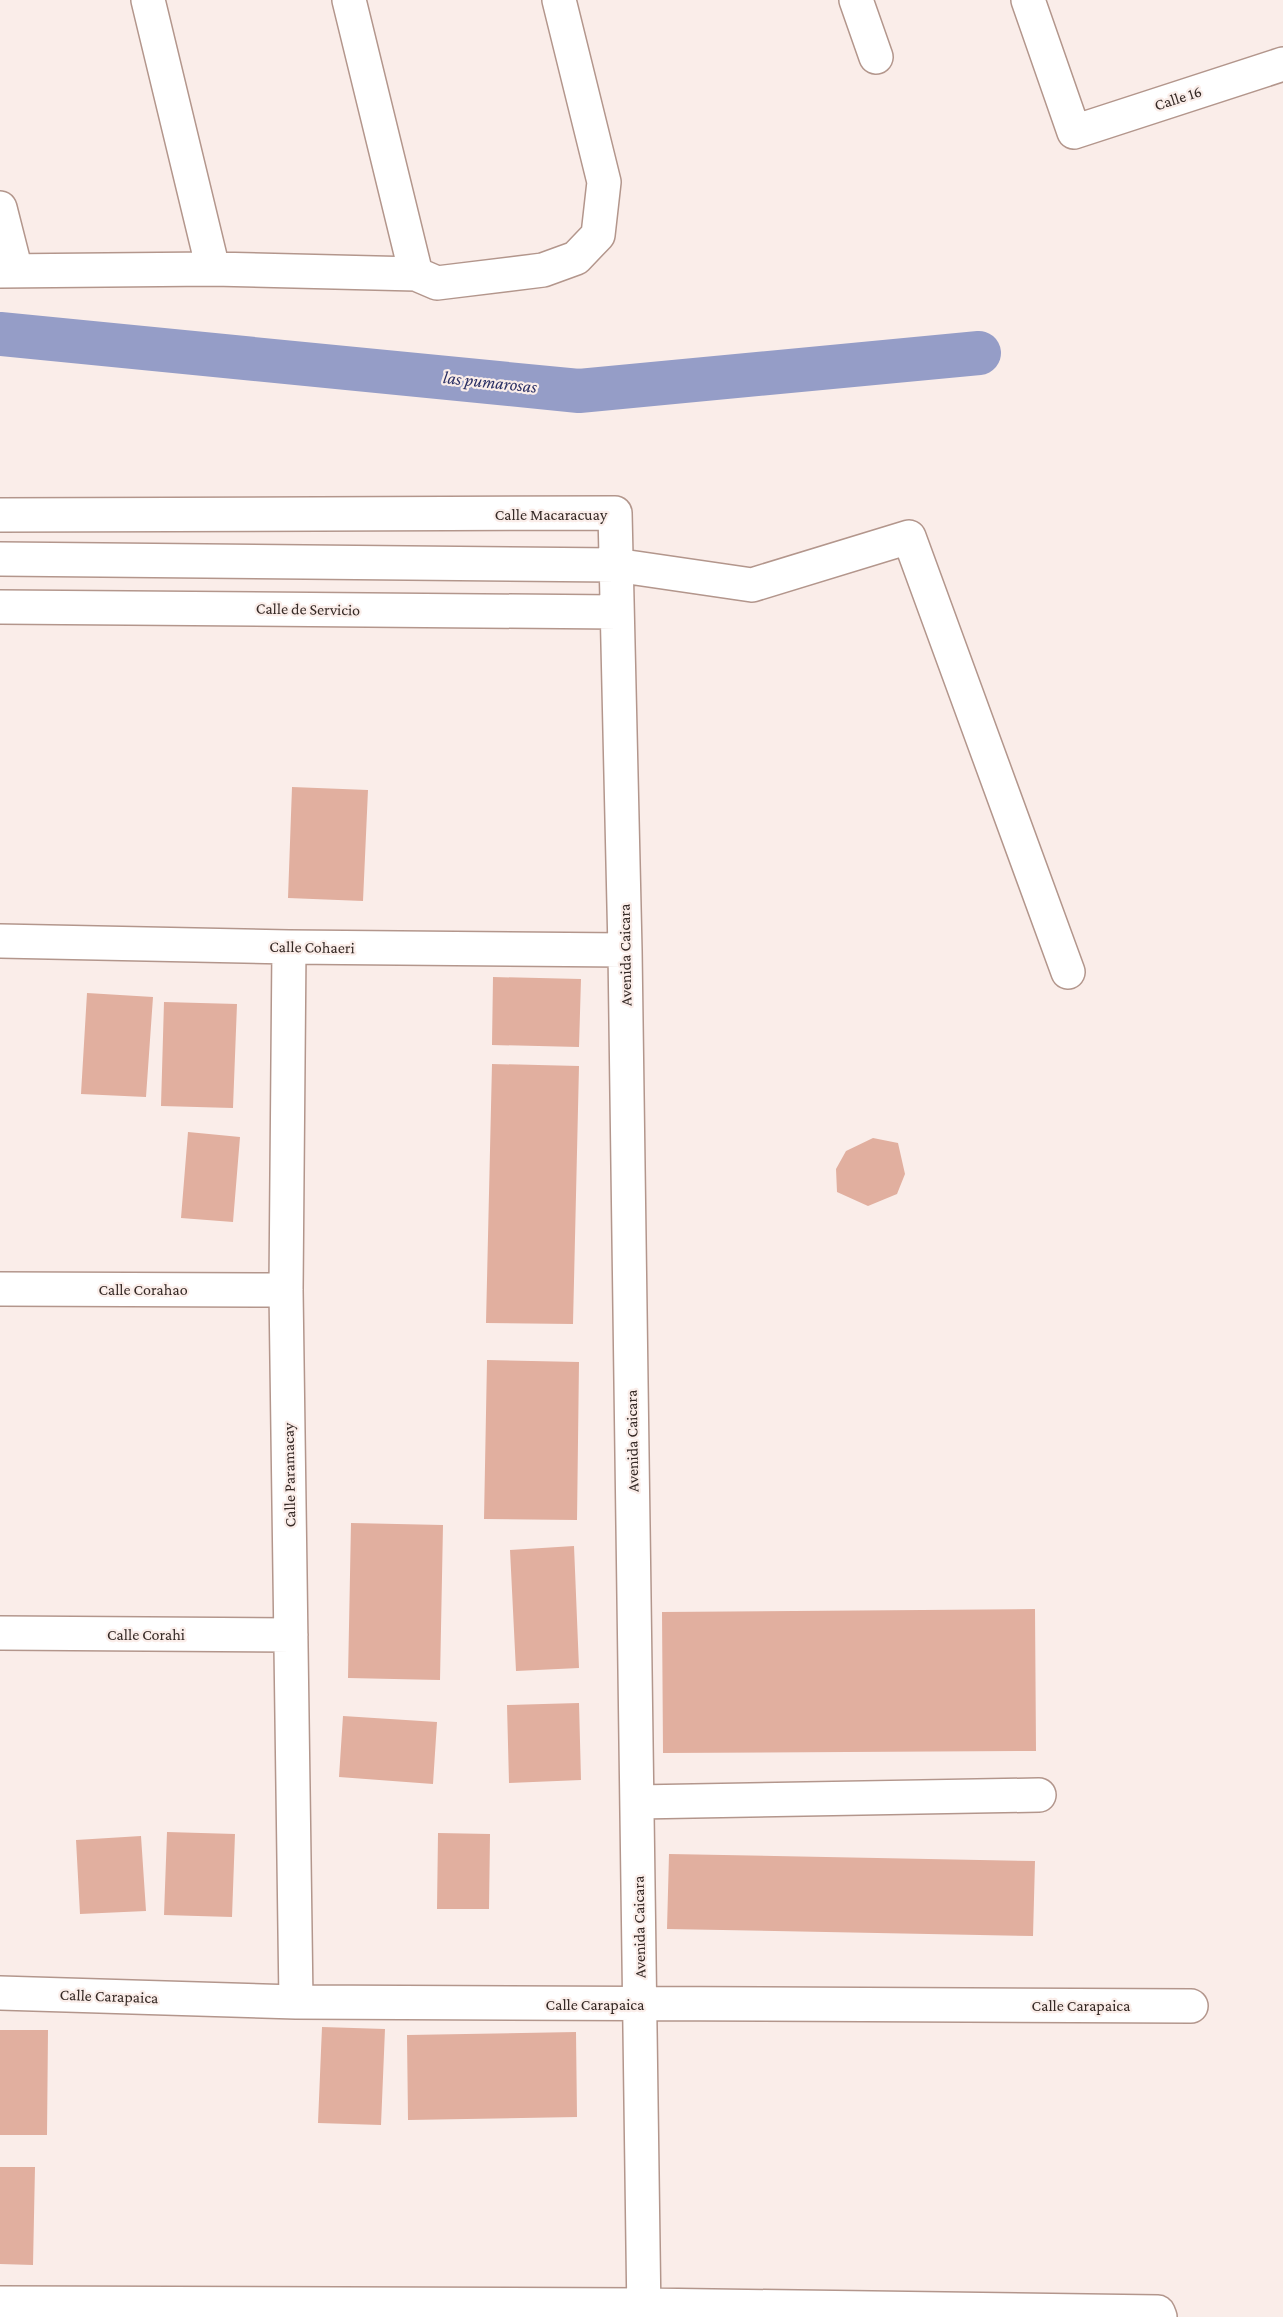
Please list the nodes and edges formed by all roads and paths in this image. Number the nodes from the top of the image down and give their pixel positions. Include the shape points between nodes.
1 (148, 0) edge
2 (349, 0) edge
3 (560, 0) edge
4 (856, 0) edge
5 (1028, 0) edge
6 (876, 57) dead end
7 (1283, 64) edge
8 (0, 208) edge
9 (213, 268) junction
10 (8, 271) edge
11 (416, 274) junction
12 (0, 515) edge
13 (0, 559) edge
14 (615, 565) junction
15 (0, 607) edge
16 (617, 612) junction
17 (0, 941) edge
18 (289, 947) junction
19 (625, 950) junction
20 (1068, 972) dead end
21 (0, 1289) edge
22 (286, 1290) junction
23 (0, 1633) edge
24 (291, 1635) junction
25 (1039, 1795) dead end
26 (637, 1802) junction
27 (0, 1993) edge
28 (296, 2002) junction
29 (640, 2004) junction
30 (1191, 2006) dead end
31 (0, 2303) edge
32 (644, 2311) edge
33 (1160, 2317) edge

1 - 9 street
2 - 11 street
3 - 11 street via 604,182 598,235 576,258 543,270 437,283
4 - 6 street
5 - 7 street, Calle 16 via 1074,132
8 - 10 street
9 - 10 street
9 - 11 street
12 - 14 street, Calle Macaracuay via 615,513
13 - 14 street
14 - 16 street, Avenida Caicara
14 - 20 street via 752,585 909,537
15 - 16 street, Calle de Servicio
16 - 19 street, Avenida Caicara
17 - 18 street, Calle Cohaeri
18 - 19 street, Calle Cohaeri
18 - 22 street, Calle Paramacay
19 - 26 street, Avenida Caicara
21 - 22 street, Calle Corahao
22 - 24 street, Calle Paramacay
23 - 24 street, Calle Corahi
24 - 28 street, Calle Paramacay
25 - 26 street
26 - 29 street, Avenida Caicara
27 - 28 street, Calle Carapaica
28 - 29 street, Calle Carapaica
29 - 30 street, Calle Carapaica
29 - 32 street, Avenida Caicara
31 - 32 street
32 - 33 street via 1158,2312

